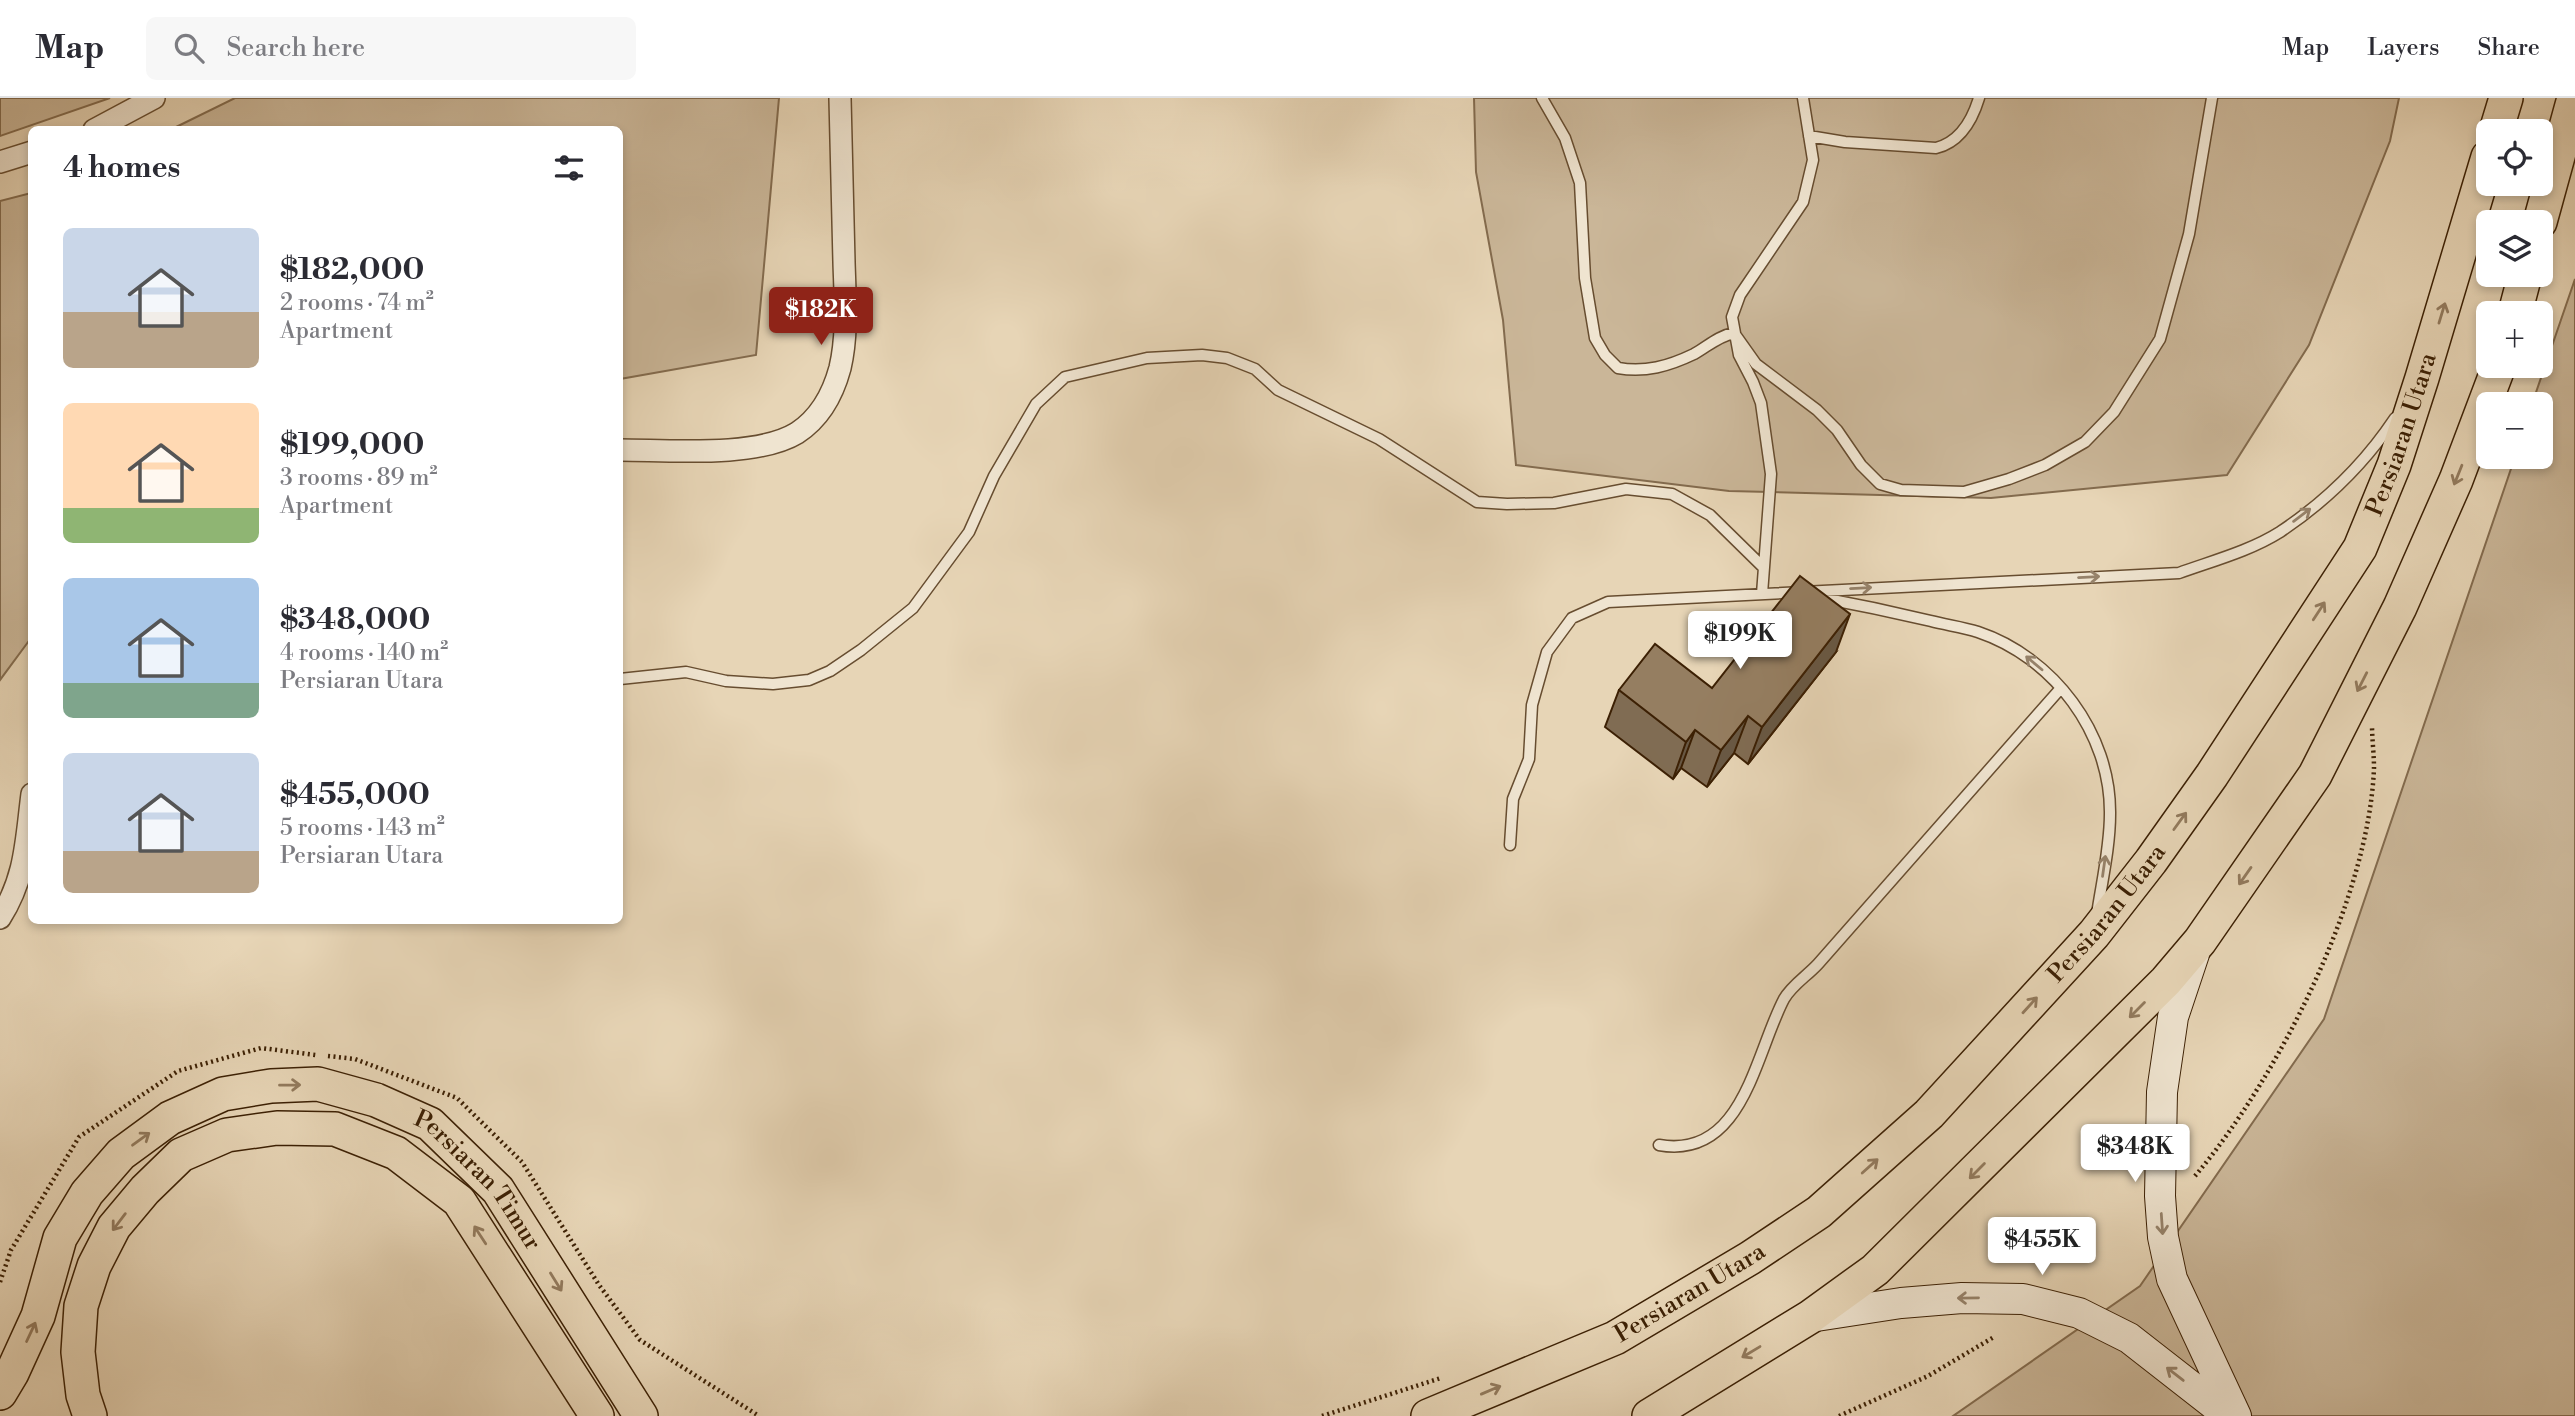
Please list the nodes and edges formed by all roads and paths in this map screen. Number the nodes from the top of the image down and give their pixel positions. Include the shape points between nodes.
1 (154, 98) edge
2 (840, 98) edge
3 (1542, 98) edge
4 (1803, 98) edge
5 (1979, 98) edge
6 (2212, 98) edge
7 (2506, 98) edge
8 (2574, 98) edge
9 (2500, 119) edge
10 (102, 126) edge
11 (1808, 136) junction
12 (28, 153) edge
13 (0, 162) edge
14 (2476, 196) edge
15 (2543, 210) edge
16 (1734, 333) junction
17 (2494, 378) edge
18 (2422, 379) junction
19 (623, 450) edge
20 (1764, 568) junction
21 (1793, 592) junction
22 (1762, 594) junction
23 (623, 679) edge
24 (2061, 688) junction
25 (2371, 718) dead end
26 (28, 828) edge
27 (1510, 845) dead end
28 (0, 918) edge
29 (2094, 934) junction
30 (2200, 941) junction
31 (1659, 1144) dead end
32 (2194, 1176) dead end
33 (0, 1282) edge
34 (1810, 1317) junction
35 (1994, 1337) dead end
36 (0, 1392) edge
37 (90, 1416) edge
38 (597, 1416) edge
39 (640, 1416) edge
40 (759, 1416) edge
41 (1428, 1416) edge
42 (1649, 1416) edge
43 (1839, 1416) edge
44 (2229, 1416) edge
45 (2236, 1416) edge

1 - 10 street
2 - 19 street via 845,323 840,367 829,400 796,434 764,446
3 - 16 lane via 1565,138 1580,183 1584,278 1595,338 1605,355 1618,368 1649,371
4 - 11 lane
5 - 11 lane via 1960,136 1936,148
6 - 16 lane via 2189,234 2160,339 2114,412 2085,442 2045,466 1964,492 1901,491 1880,484 1861,466 1837,430 1756,364
7 - 9 main road
8 - 15 main road
11 - 16 lane via 1814,160 1803,202 1740,295 1732,317
12 - 13 street
18 -> 14 main road, Persiaran Utara
16 - 20 lane via 1761,403 1770,463
17 -> 30 main road via 2400,607 2315,775
21 -> 18 lane via 2179,573 2278,533 2333,492 2383,436
29 -> 18 main road, Persiaran Utara via 2213,775 2360,548
20 - 22 lane
20 - 23 lane via 1710,515 1672,494 1626,489 1554,503 1477,502 1380,439 1278,390 1255,369 1202,355 1147,358 1065,377 1036,404 994,476 969,532 913,608 830,671 808,680 773,684 686,672
21 - 22 lane
24 -> 21 lane via 2022,653 1979,632
22 - 27 lane via 1608,602 1572,618 1547,652 1532,705 1529,759 1513,799
29 -> 24 lane via 2110,813 2106,775 2095,740
24 - 31 lane via 1786,996 1728,1120 1692,1146
25 - 32 path via 2374,768 2364,838 2343,909 2292,1030 2234,1125
26 - 28 street via 23,871
41 -> 29 main road, Persiaran Utara via 1615,1338 1819,1212 1930,1114
30 -> 34 main road via 2157,990 1875,1270
30 -> 45 street via 2178,996 2167,1050 2161,1213 2172,1279
33 - 40 path via 11,1250 79,1137 178,1071 261,1048 355,1059 457,1098 522,1162 599,1285 640,1340
34 -> 42 main road
44 -> 34 street via 2129,1338 2079,1313 2023,1298 1901,1303
35 - 43 path via 1928,1376
36 -> 39 main road, Persiaran Timur via 38,1316 60,1238 88,1193 121,1154 170,1118 223,1094 318,1084 376,1100 430,1124 498,1190
38 -> 37 main road, Persiaran Timur via 459,1201 396,1153 335,1129 277,1128 227,1136 181,1155 114,1227 81,1306 78,1352

